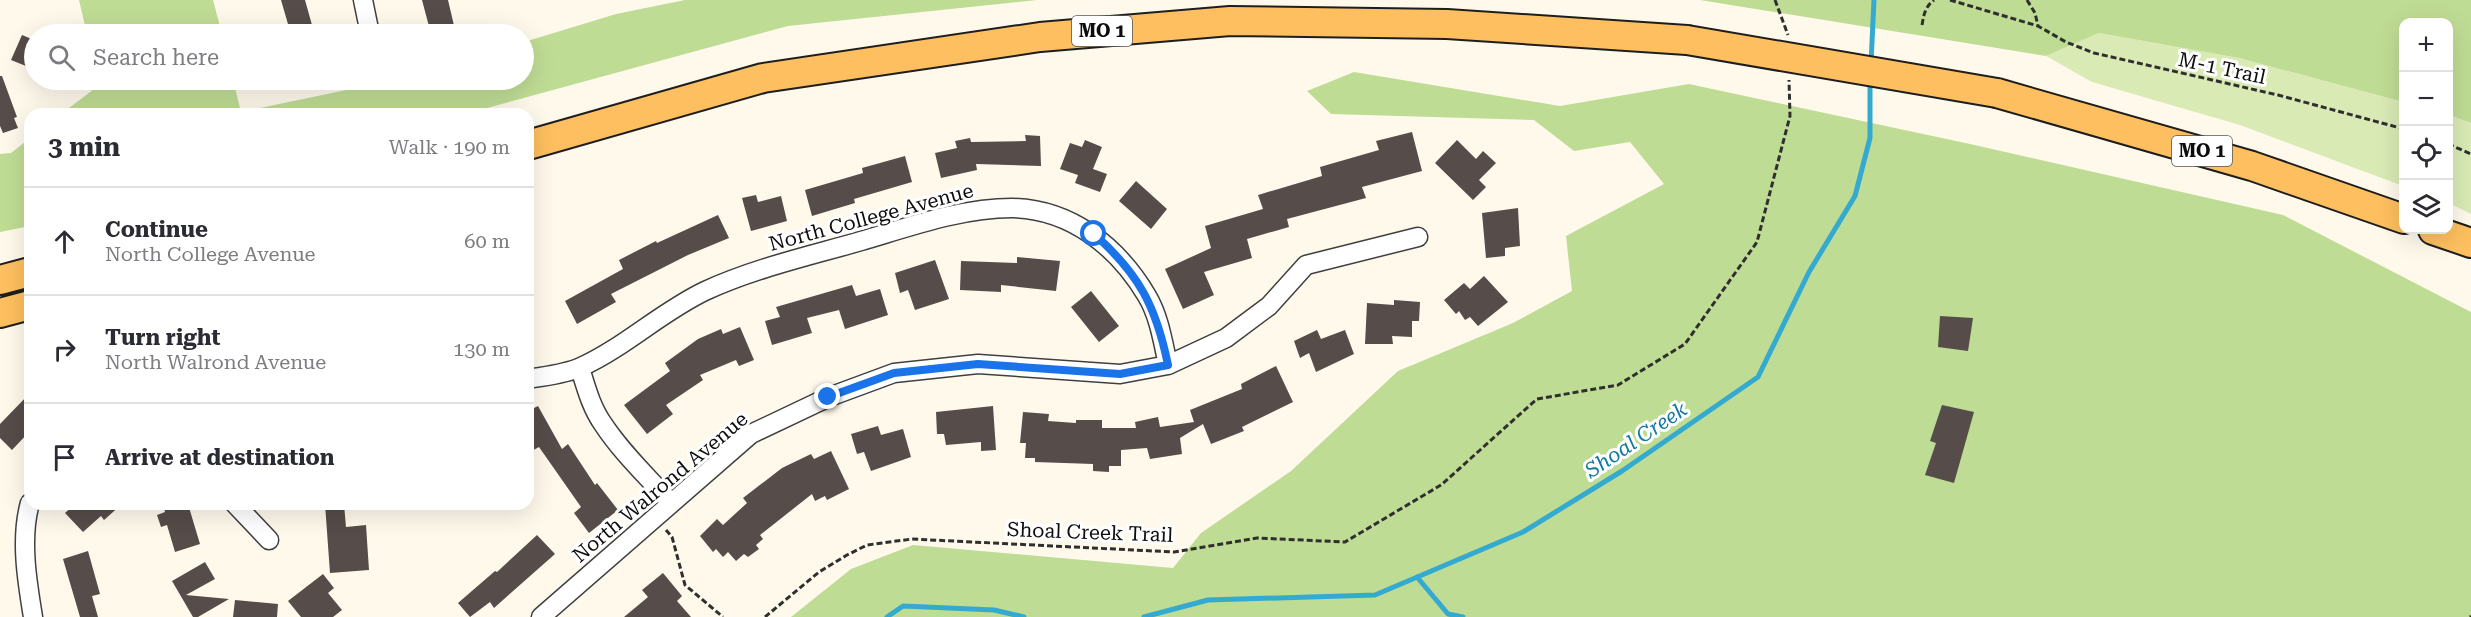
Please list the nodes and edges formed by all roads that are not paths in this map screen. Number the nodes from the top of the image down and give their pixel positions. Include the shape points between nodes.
1 (363, 0) edge
2 (368, 24) edge
3 (534, 143) edge
4 (2399, 218) edge
5 (2445, 234) edge
6 (1418, 237) dead end
7 (2471, 243) edge
8 (24, 274) edge
9 (0, 280) edge
10 (24, 306) edge
11 (0, 313) edge
12 (1168, 365) junction
13 (580, 368) junction
14 (534, 378) edge
15 (671, 503) junction
16 (28, 510) edge
17 (241, 510) edge
18 (269, 540) dead end
19 (33, 617) edge
20 (541, 617) edge

1 - 2 street
3 - 4 main road, MO 1, bridge via 763,78 1040,37 1230,21 1447,24 1687,39 1997,93 2252,166
5 - 7 main road
6 - 12 street, North Walrond Avenue via 1306,265 1269,306 1226,338
8 - 9 main road
10 - 11 main road
12 - 13 street, North College Avenue via 1148,297 1118,256 1094,234 1069,222 1012,208 942,218 742,275 671,309
12 - 15 street, North Walrond Avenue via 1120,374 978,364 894,373 828,397 752,434
13 - 14 street, North College Avenue
13 - 15 street via 602,424
15 - 20 street, North Walrond Avenue
16 - 19 street via 27,583
17 - 18 street

